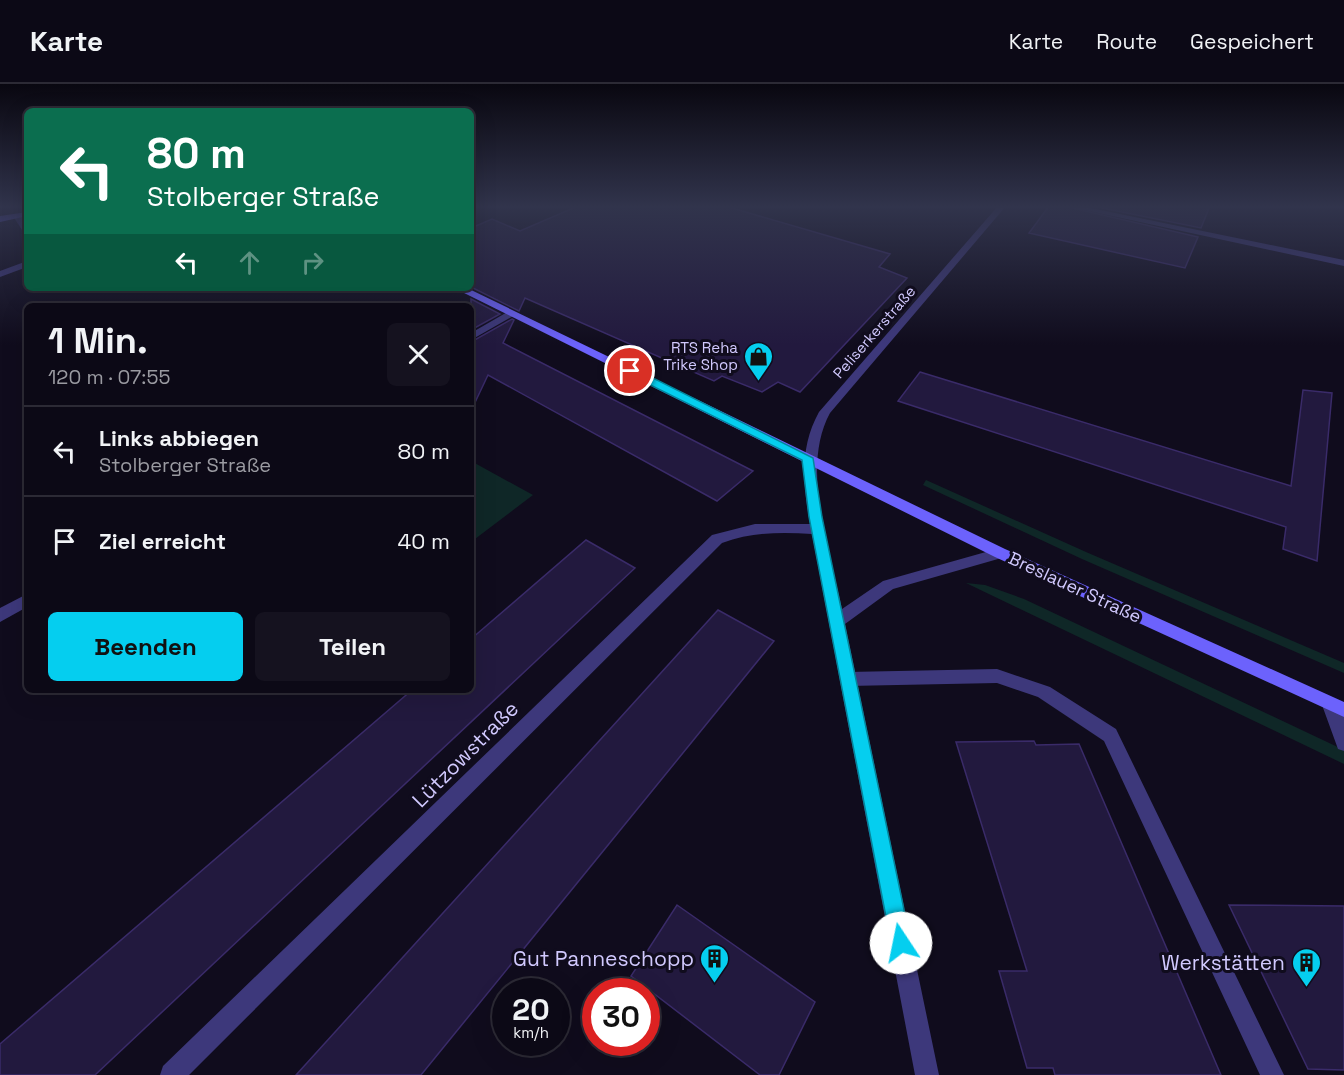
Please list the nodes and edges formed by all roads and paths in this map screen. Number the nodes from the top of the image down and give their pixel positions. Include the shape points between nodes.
1 (962, 252) edge
2 (1292, 252) edge
3 (1344, 263) edge
4 (24, 265) edge
5 (0, 274) edge
6 (465, 291) edge
7 (511, 313) junction
8 (474, 335) edge
9 (808, 458) junction
10 (819, 529) junction
11 (1000, 553) junction
12 (24, 602) edge
13 (0, 616) edge
14 (837, 621) junction
15 (848, 679) junction
16 (1338, 707) edge
17 (1344, 743) edge
18 (172, 1075) edge
19 (927, 1075) edge
20 (1272, 1075) edge

1 - 9 street, Peliserkerstraße via 825,412
2 - 3 street
4 - 5 street
6 - 7 main road, Breslauer Straße
7 - 8 street
7 - 9 main road, Breslauer Straße
9 - 10 street
9 - 11 main road, Breslauer Straße
10 - 14 street
10 - 18 street, Lützowstraße via 770,526 742,529 717,539
11 - 14 street via 888,585
11 - 16 main road, Breslauer Straße
12 - 13 street
14 - 15 street
15 - 19 street
15 - 20 street via 997,676 1044,692 1110,735
16 - 17 street

